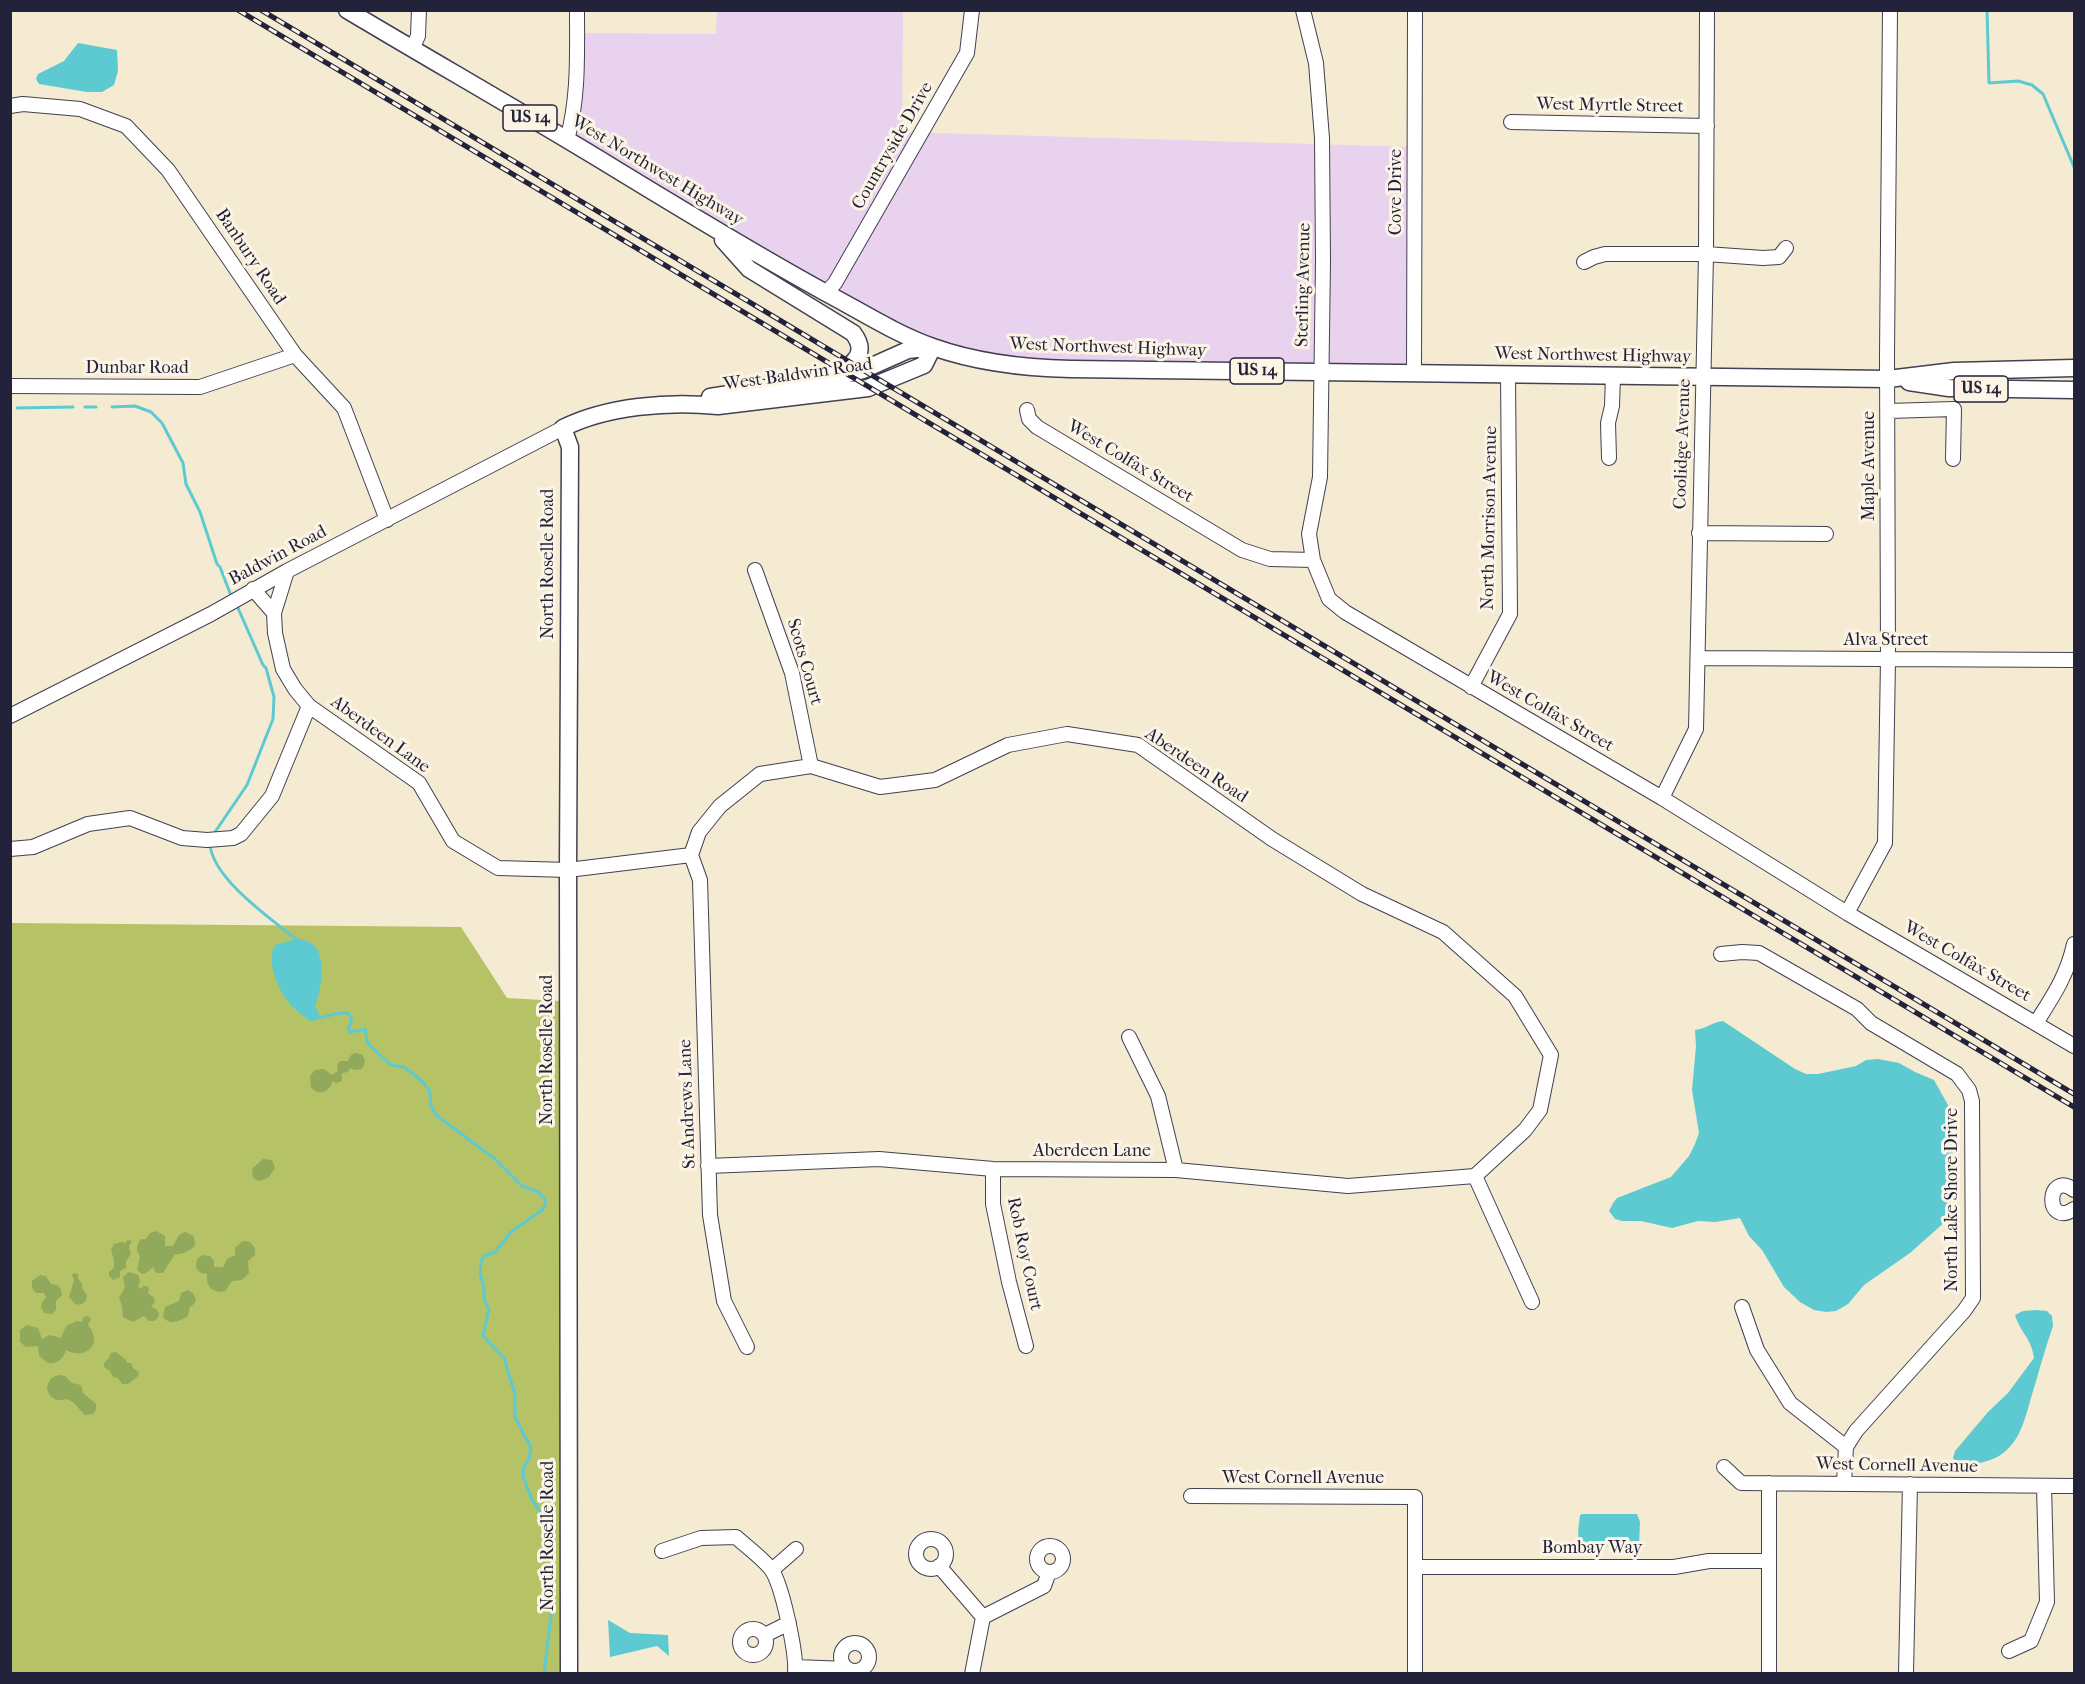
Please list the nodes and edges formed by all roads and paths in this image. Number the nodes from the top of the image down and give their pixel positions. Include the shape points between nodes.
1 (347, 10) edge
2 (419, 10) edge
3 (577, 10) edge
4 (972, 10) edge
5 (1303, 10) edge
6 (1415, 10) edge
7 (1707, 10) edge
8 (1890, 10) edge
9 (412, 49) junction
10 (10, 106) edge
11 (1511, 122) dead end
12 (1707, 126) junction
13 (567, 140) junction
14 (712, 228) junction
15 (1786, 248) dead end
16 (1706, 255) junction
17 (1584, 262) dead end
18 (826, 293) junction
19 (933, 347) junction
20 (295, 355) junction
21 (2074, 368) edge
22 (1321, 373) junction
23 (1414, 374) junction
24 (1508, 375) junction
25 (1613, 376) junction
26 (1703, 377) junction
27 (1887, 379) junction
28 (820, 380) junction
29 (10, 386) edge
30 (2074, 390) edge
31 (695, 404) junction
32 (1027, 410) dead end
33 (1888, 411) junction
34 (563, 428) junction
35 (1609, 458) dead end
36 (1953, 459) dead end
37 (387, 520) junction
38 (1699, 533) junction
39 (1826, 534) dead end
40 (1313, 560) junction
41 (755, 570) dead end
42 (287, 571) junction
43 (254, 590) junction
44 (274, 613) junction
45 (1698, 658) junction
46 (1888, 659) junction
47 (2074, 660) edge
48 (1471, 687) junction
49 (309, 706) junction
50 (10, 716) edge
51 (811, 766) junction
52 (1662, 798) junction
53 (10, 849) edge
54 (690, 855) junction
55 (568, 870) junction
56 (1847, 913) junction
57 (2074, 944) edge
58 (1721, 954) dead end
59 (2036, 1023) junction
60 (1128, 1037) dead end
61 (2074, 1046) edge
62 (708, 1166) junction
63 (993, 1169) junction
64 (1176, 1170) junction
65 (1475, 1176) junction
66 (2074, 1190) edge
67 (2074, 1209) edge
68 (1532, 1302) dead end
69 (1742, 1307) dead end
70 (1026, 1346) dead end
71 (747, 1347) dead end
72 (1846, 1447) junction
73 (1724, 1467) dead end
74 (1769, 1483) junction
75 (1844, 1483) junction
76 (1910, 1484) junction
77 (2044, 1486) junction
78 (2074, 1486) edge
79 (1191, 1496) dead end
80 (796, 1549) dead end
81 (662, 1551) dead end
82 (1768, 1561) junction
83 (939, 1566) dead end
84 (1416, 1567) junction
85 (772, 1570) junction
86 (1049, 1572) dead end
87 (983, 1617) junction
88 (789, 1623) junction
89 (765, 1635) dead end
90 (2009, 1651) dead end
91 (848, 1669) dead end
92 (795, 1670) edge
93 (569, 1674) edge
94 (972, 1674) edge
95 (1415, 1674) edge
96 (1769, 1674) edge
97 (1906, 1674) edge

1 - 9 main road, West Northwest Highway / US 14
2 - 9 street via 418,36
3 - 13 street via 577,78
4 - 18 street, Countryside Drive via 967,53
5 - 22 street, Sterling Avenue via 1316,63 1322,138
6 - 23 street, Cove Drive
7 - 12 street, Coolidge Avenue
8 - 27 street, Maple Avenue
9 - 13 main road, West Northwest Highway / US 14
10 - 20 street, Banbury Road via 80,109 126,126 168,170
11 - 12 street, West Myrtle Street
12 - 16 street, Coolidge Avenue
13 - 14 main road, West Northwest Highway / US 14
14 - 18 main road, West Northwest Highway / US 14
14 - 28 main road via 749,269 853,333 859,341 859,352 852,364
15 - 16 street via 1779,257
16 - 17 street via 1605,254
16 - 26 street, Coolidge Avenue
18 - 19 main road, West Northwest Highway / US 14
19 - 22 main road, West Northwest Highway / US 14 via 1025,368
19 - 28 main road, West Baldwin Road via 908,350 855,373
19 - 31 main road, West Baldwin Road via 924,365 868,388 718,406
20 - 29 street, Dunbar Road via 200,387
20 - 37 street, Banbury Road via 344,408
21 - 27 main road, West Northwest Highway / US 14 via 1954,371
22 - 23 main road, West Northwest Highway / US 14
22 - 40 street, Sterling Avenue via 1320,477 1310,534
23 - 24 main road, West Northwest Highway / US 14
24 - 25 main road, West Northwest Highway / US 14
24 - 48 street, North Morrison Avenue via 1510,614
25 - 26 main road, West Northwest Highway / US 14
25 - 35 street
26 - 27 main road, West Northwest Highway / US 14
26 - 38 street, Coolidge Avenue
27 - 30 main road, West Northwest Highway / US 14 via 1949,388
27 - 33 street, Maple Avenue
28 - 31 main road, West Baldwin Road via 715,395
31 - 34 main road, West Baldwin Road via 618,410
32 - 40 street, West Colfax Street via 1037,427 1242,550 1270,559
33 - 36 street via 1954,409
33 - 46 street, Maple Avenue
34 - 37 street, Baldwin Road
34 - 55 main road, North Roselle Road via 570,447
37 - 42 street, Baldwin Road
38 - 39 street
38 - 45 street, Coolidge Avenue
40 - 48 street, West Colfax Street via 1329,598 1345,612
41 - 51 street, Scots Court via 792,674
42 - 43 street, Baldwin Road
42 - 44 street, Aberdeen Lane
43 - 44 street
43 - 50 street, Baldwin Road
44 - 49 street, Aberdeen Lane via 283,669
45 - 46 street, Alva Street
45 - 52 street, Coolidge Avenue via 1696,729
46 - 47 street, Alva Street
46 - 56 street, Maple Avenue via 1885,843
48 - 52 street, West Colfax Street
49 - 53 street via 272,796 242,834 207,840 182,838 130,818 88,824 33,847
49 - 55 street, Aberdeen Lane via 419,783 453,841 498,868
51 - 54 street, Aberdeen Road via 760,774 720,806 699,832
51 - 65 street, Aberdeen Road via 880,787 935,780 1008,745 1067,734 1138,745 1272,839 1362,894 1443,932 1515,996 1551,1055 1540,1110 1525,1130
52 - 56 street, West Colfax Street
54 - 55 street
54 - 62 street, St Andrews Lane via 700,880
55 - 93 main road, North Roselle Road
56 - 59 street, West Colfax Street
57 - 59 street via 2070,966
58 - 72 street, North Lake Shore Drive via 1759,953 1857,1009 1871,1023 1957,1074 1972,1101 1973,1298
59 - 61 street, West Colfax Street
60 - 64 street via 1158,1096
62 - 63 street, Aberdeen Lane via 879,1159
62 - 71 street, St Andrews Lane via 710,1215 724,1301
63 - 64 street, Aberdeen Lane
63 - 70 street, Rob Roy Court via 993,1204
64 - 65 street, Aberdeen Lane via 1348,1186
65 - 68 street
66 - 67 street via 2066,1186 2057,1188 2051,1203 2062,1213
69 - 72 street via 1757,1350 1790,1403
72 - 75 street
73 - 74 street, West Cornell Avenue via 1742,1483
74 - 75 street, West Cornell Avenue
74 - 82 street
75 - 76 street, West Cornell Avenue
76 - 77 street, West Cornell Avenue
76 - 97 street
77 - 78 street, West Cornell Avenue
77 - 90 street via 2047,1602 2031,1641
79 - 84 street, West Cornell Avenue via 1415,1497
80 - 85 street
81 - 85 street via 701,1538 736,1537
82 - 84 street, Bombay Way via 1709,1561 1674,1567
82 - 96 street
83 - 87 street
84 - 95 street
85 - 88 street
86 - 87 street via 1044,1586
87 - 94 street
88 - 89 street
88 - 92 street
91 - 92 street

